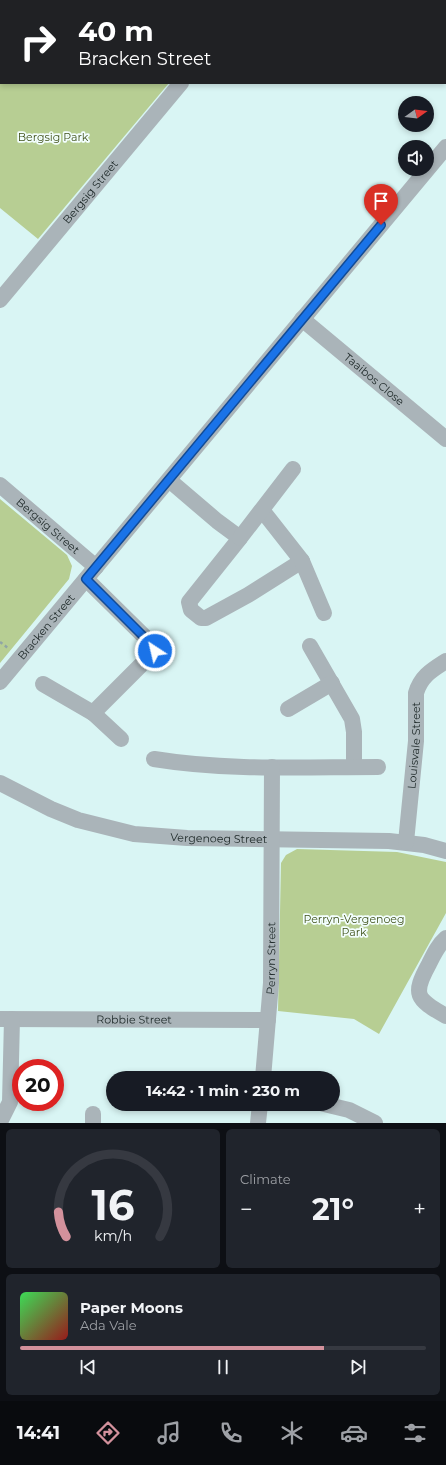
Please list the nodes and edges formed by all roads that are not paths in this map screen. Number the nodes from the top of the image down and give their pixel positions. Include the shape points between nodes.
1 (180, 84) edge
2 (444, 154) edge
3 (0, 300) edge
4 (302, 319) junction
5 (446, 439) edge
6 (293, 469) dead end
7 (168, 480) junction
8 (0, 485) edge
9 (262, 510) junction
10 (240, 538) junction
11 (302, 561) junction
12 (91, 573) junction
13 (324, 613) dead end
14 (310, 646) dead end
15 (446, 661) edge
16 (0, 682) edge
17 (332, 683) junction
18 (43, 684) dead end
19 (288, 709) dead end
20 (93, 713) junction
21 (121, 739) dead end
22 (154, 759) dead end
23 (272, 767) junction
24 (354, 767) junction
25 (378, 767) dead end
26 (0, 783) edge
27 (271, 838) junction
28 (406, 842) junction
29 (446, 851) edge
30 (446, 938) edge
31 (446, 1016) edge
32 (6, 1019) edge
33 (268, 1020) junction
34 (264, 1071) edge
35 (340, 1108) edge
36 (259, 1111) edge
37 (0, 1122) edge
38 (258, 1123) edge
39 (375, 1123) edge

1 - 3 street, Bergsig Street
2 - 4 street, Bracken Street
4 - 5 street, Taaibos Close
4 - 7 street, Bracken Street
6 - 9 street
7 - 10 street
7 - 12 street, Bracken Street
8 - 12 street, Bergsig Street
9 - 10 street
9 - 11 street
10 - 11 street via 189,602 190,610 197,617 206,618
11 - 13 street
12 - 16 street, Bracken Street
12 - 20 street, Bergsig Street via 155,648 154,653
14 - 17 street
15 - 28 street, Louisvale Street via 425,675 416,693 416,741
17 - 19 street
17 - 24 street via 352,719
18 - 20 street
20 - 21 street
22 - 23 street via 186,764
23 - 24 street
23 - 27 street, Perryn Street
24 - 25 street
26 - 27 street, Vergenoeg Street via 78,820 134,834 187,838
27 - 28 street, Vergenoeg Street
27 - 33 street, Perryn Street via 271,983
28 - 29 street, Vergenoeg Street
30 - 31 street via 438,946 420,981 419,991 426,1005
32 - 33 street, Robbie Street
32 - 37 street via 10,1102
33 - 34 street, Perryn Street
35 - 39 street
36 - 38 street

